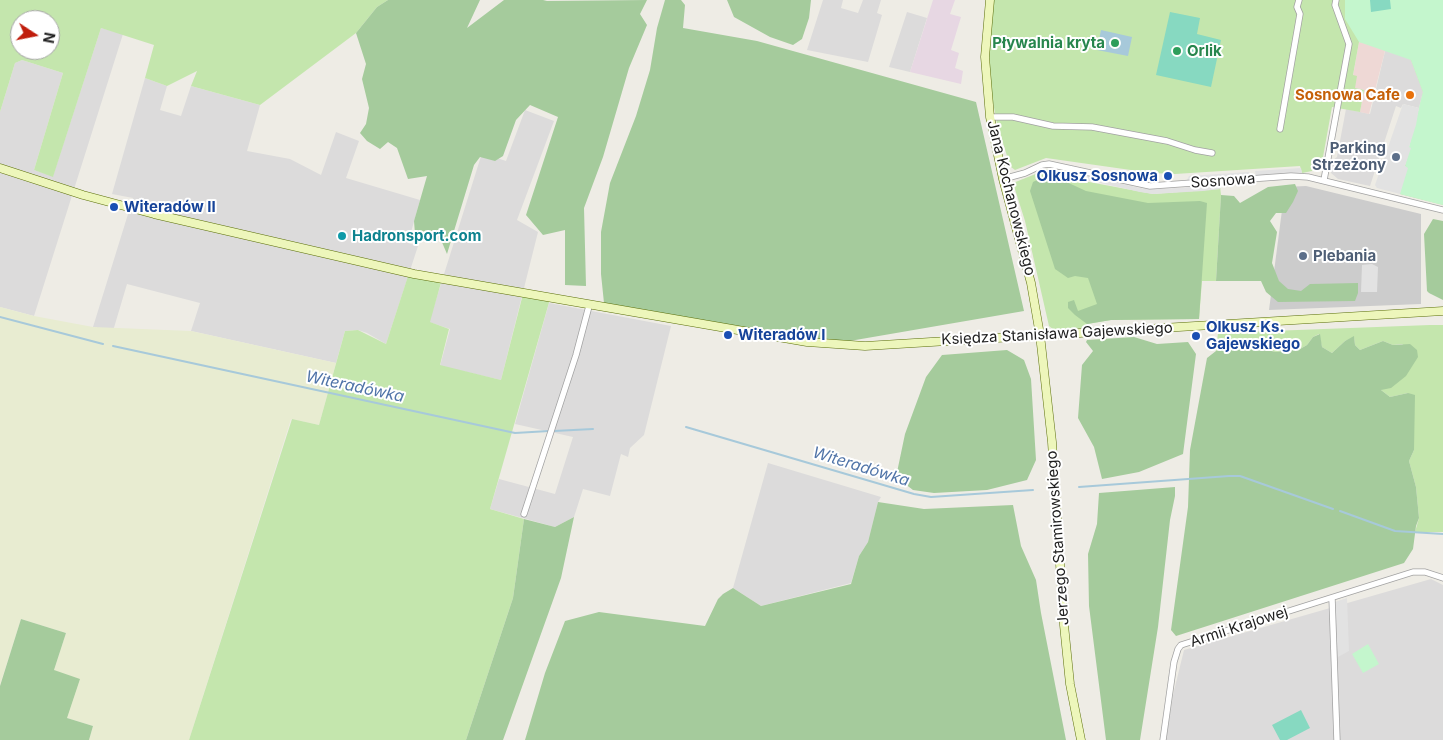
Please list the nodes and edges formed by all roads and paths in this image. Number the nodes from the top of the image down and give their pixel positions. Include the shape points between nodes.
1 (990, 0) edge
2 (1299, 0) edge
3 (1336, 0) edge
4 (990, 117) junction
5 (1280, 129) dead end
6 (1212, 153) dead end
7 (0, 168) edge
8 (1003, 178) junction
9 (1324, 180) junction
10 (1443, 210) edge
11 (589, 306) junction
12 (1443, 310) edge
13 (1040, 335) junction
14 (524, 514) dead end
15 (1443, 578) edge
16 (1332, 598) junction
17 (1081, 740) edge
18 (1163, 740) edge
19 (1337, 740) edge

1 - 4 street, Jana Kochanowskiego via 985,58
2 - 5 street via 1300,14
3 - 9 street via 1349,44
4 - 6 street, Sosnowa via 1053,126 1092,127
4 - 8 street, Jana Kochanowskiego
7 - 11 street, Księdza Stanisława Gajewskiego via 154,214 414,274
8 - 9 street, Sosnowa via 1049,164 1150,186 1291,176
8 - 13 street, Jana Kochanowskiego via 1031,283
9 - 10 street, Sosnowa
11 - 13 street, Księdza Stanisława Gajewskiego via 834,345
11 - 14 street
12 - 13 street, Księdza Stanisława Gajewskiego
13 - 17 street, Jerzego Stamirowskiego via 1070,684
15 - 16 street, Armii Krajowej via 1413,572
16 - 18 street, Armii Krajowej via 1181,645 1174,662
16 - 19 street

